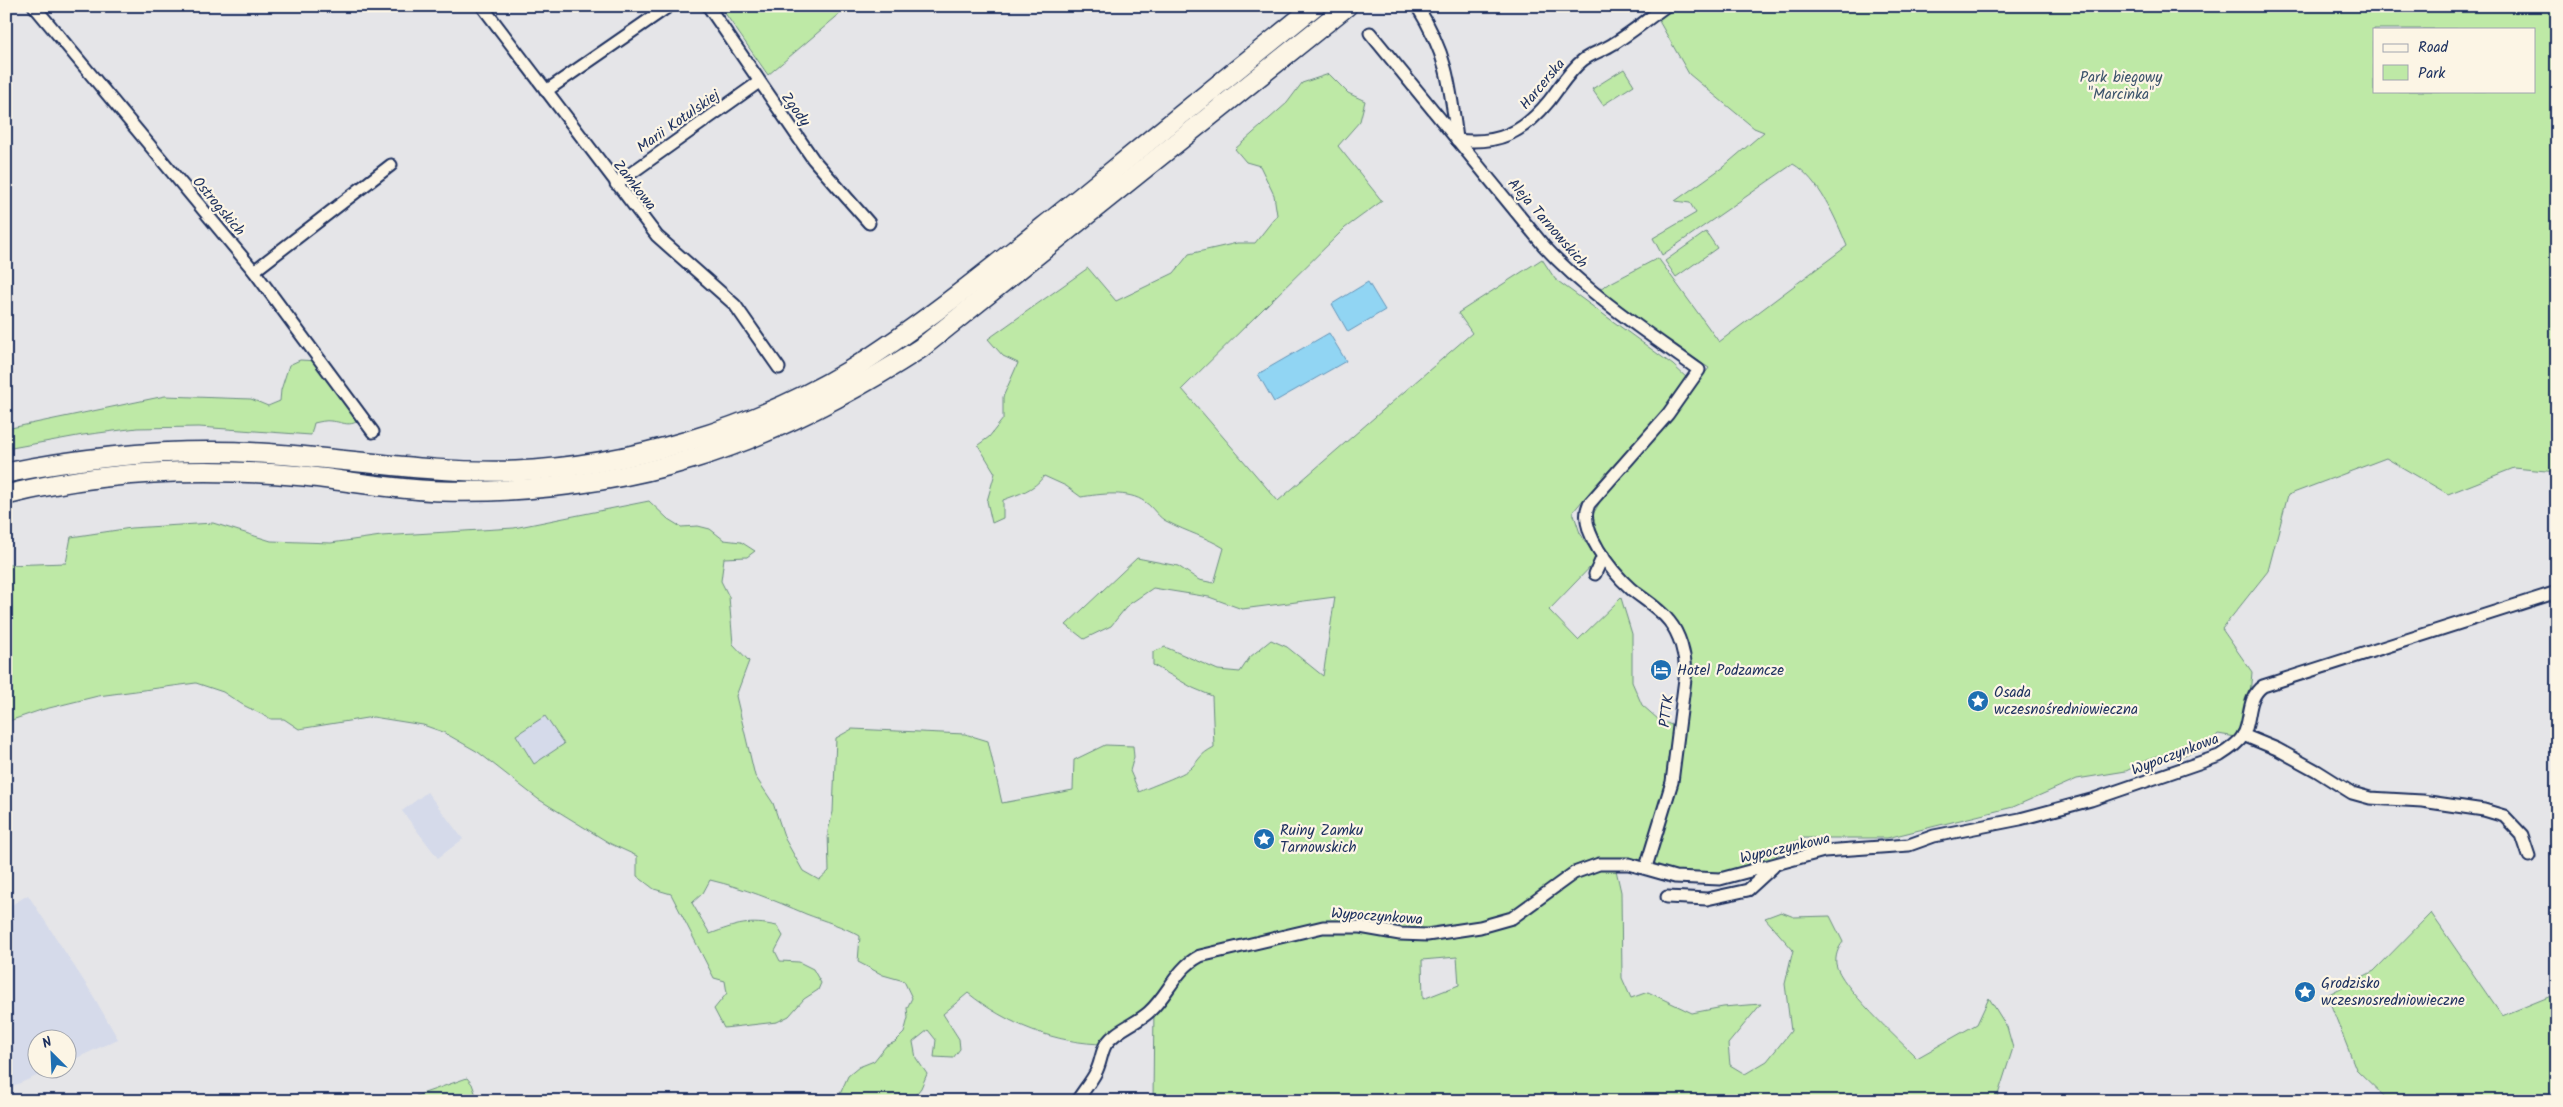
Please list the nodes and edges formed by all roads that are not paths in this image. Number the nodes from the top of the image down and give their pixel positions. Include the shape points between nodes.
1 (34, 6) edge
2 (482, 6) edge
3 (669, 6) edge
4 (708, 6) edge
5 (1315, 6) edge
6 (1348, 6) edge
7 (1417, 6) edge
8 (1666, 6) edge
9 (1370, 34) dead end
10 (759, 82) junction
11 (546, 92) junction
12 (1457, 140) junction
13 (391, 165) dead end
14 (616, 184) junction
15 (869, 223) dead end
16 (254, 271) junction
17 (779, 368) dead end
18 (1699, 370) joint
19 (373, 432) dead end
20 (6, 473) edge
21 (6, 494) edge
22 (1603, 556) junction
23 (1595, 574) dead end
24 (2557, 592) edge
25 (2243, 735) junction
26 (2529, 856) dead end
27 (1774, 866) junction
28 (1646, 867) junction
29 (1667, 897) dead end
30 (1077, 1101) edge

1 - 16 street, Ostrogskich
2 - 11 street, Zamkowa
3 - 11 street
4 - 10 street, Zgody
5 - 20 main road via 911,330 800,397 706,434 630,456 564,467 517,470 452,472 262,453 190,451 96,457
6 - 21 main road via 921,348 871,381 763,435 638,475 574,486 439,491 248,471 186,470 50,484
7 - 12 street via 1445,59
8 - 12 street, Harcerska via 1613,44 1584,59 1566,76 1528,124 1506,136 1486,141
9 - 12 street, Aleja Tarnowskich
10 - 14 street, Marii Kotulskiej
10 - 15 street, Zgody via 813,159
11 - 14 street, Zamkowa
12 - 18 street, Aleja Tarnowskich via 1570,274
13 - 16 street
14 - 17 street, Zamkowa via 657,236 735,305
16 - 19 street, Ostrogskich
18 - 22 street, PTTK via 1668,414 1586,511 1587,524
22 - 23 street
22 - 28 street, PTTK via 1629,588 1669,620 1685,655 1686,671 1672,782
24 - 25 street via 2263,686 2253,698
25 - 26 street via 2318,770 2352,793 2370,798 2484,810 2504,816 2522,835
25 - 27 street, Wypoczynkowa via 2219,756 2065,807 1934,836 1909,846 1824,851
27 - 28 street, Wypoczynkowa via 1720,879 1676,876
27 - 29 street via 1748,890 1707,899
28 - 30 street, Wypoczynkowa via 1613,863 1586,868 1574,873 1512,918 1480,926 1427,935 1360,927 1323,928 1200,956 1188,962 1174,977 1151,1010 1111,1038 1105,1046 1097,1072

